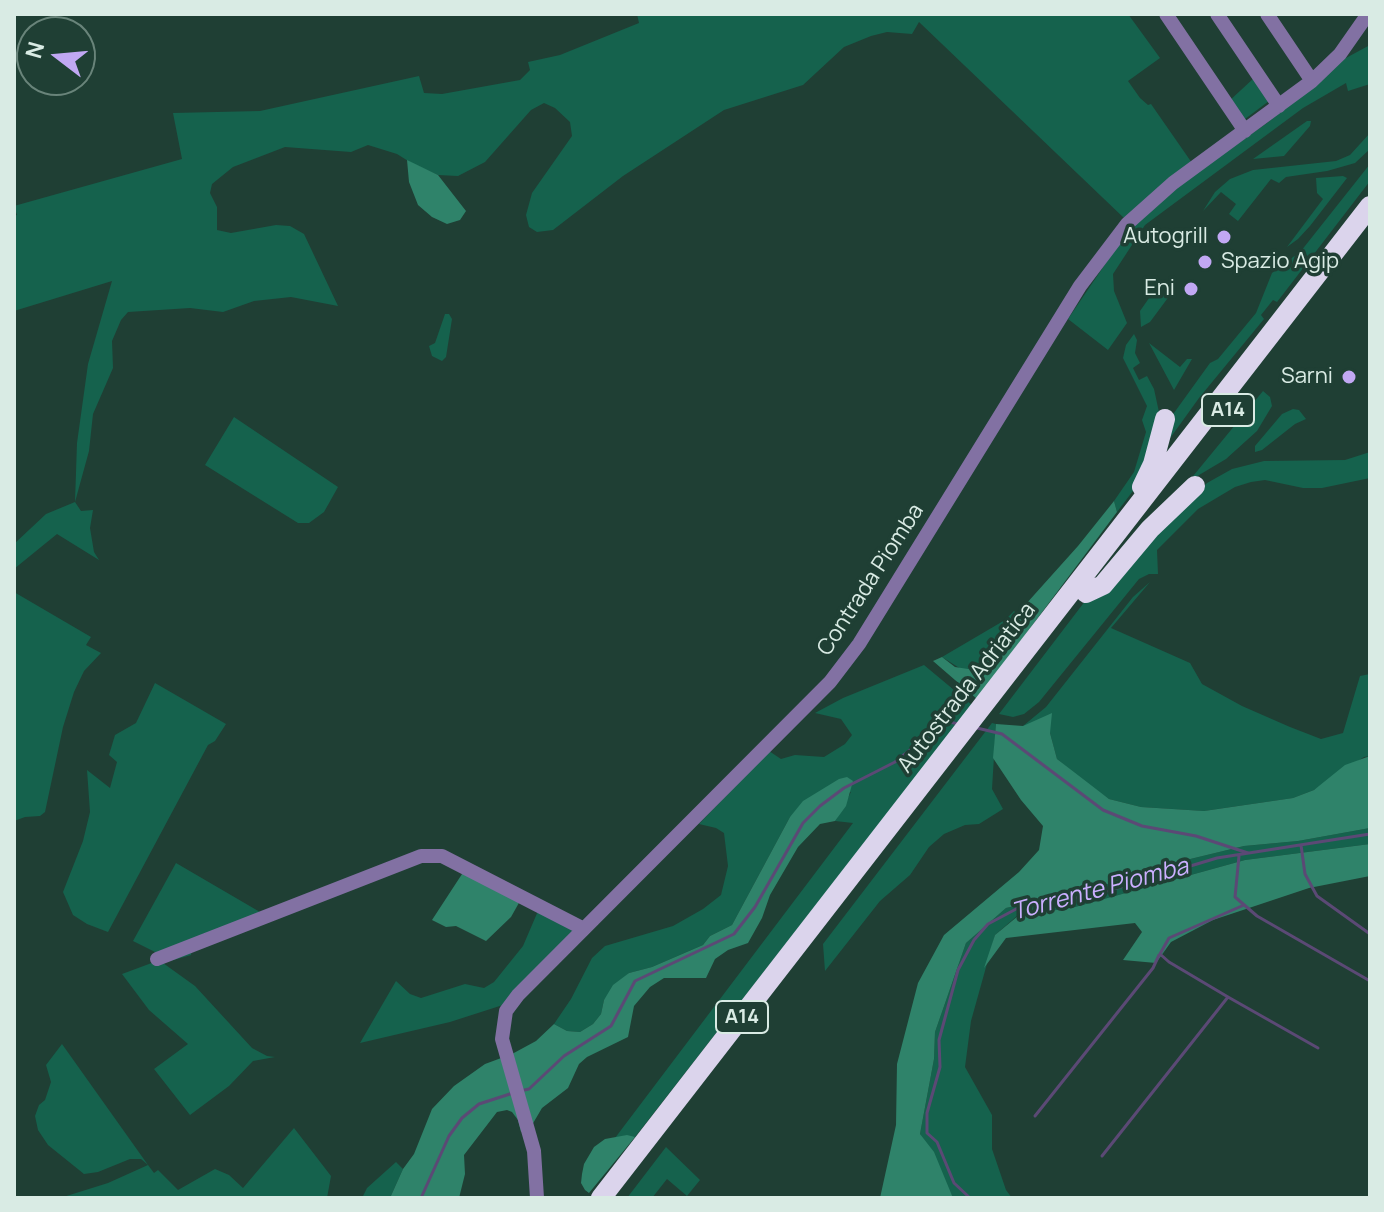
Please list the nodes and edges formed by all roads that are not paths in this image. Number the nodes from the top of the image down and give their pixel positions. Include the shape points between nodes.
1 (1166, 14) edge
2 (1217, 14) edge
3 (1267, 14) edge
4 (1364, 21) edge
5 (1312, 81) junction
6 (1279, 106) junction
7 (1245, 131) junction
8 (1370, 206) edge
9 (1370, 227) edge
10 (1165, 419) dead end
11 (1195, 486) dead end
12 (1101, 555) junction
13 (1086, 593) junction
14 (884, 843) junction
15 (584, 929) junction
16 (157, 959) dead end
17 (537, 1198) edge
18 (601, 1198) edge
19 (617, 1198) edge

1 - 7 street
2 - 6 street
3 - 5 street
4 - 5 street, Contrada Piomba
5 - 6 street, Contrada Piomba
6 - 7 street, Contrada Piomba
7 - 15 street, Contrada Piomba via 1153,200 1102,255 867,632 830,682
8 - 12 highway, Autostrada Adriatica / A14
9 - 13 highway, Autostrada Adriatica / A14
10 - 12 highway via 1148,475 1101,543
11 - 13 highway via 1103,585
12 - 14 highway, Autostrada Adriatica / A14
13 - 14 highway, Autostrada Adriatica / A14
14 - 18 highway, Autostrada Adriatica / A14
14 - 19 highway, Autostrada Adriatica / A14
15 - 16 street via 442,856 421,856
15 - 17 street, Contrada Piomba via 506,1011 502,1039 534,1151

